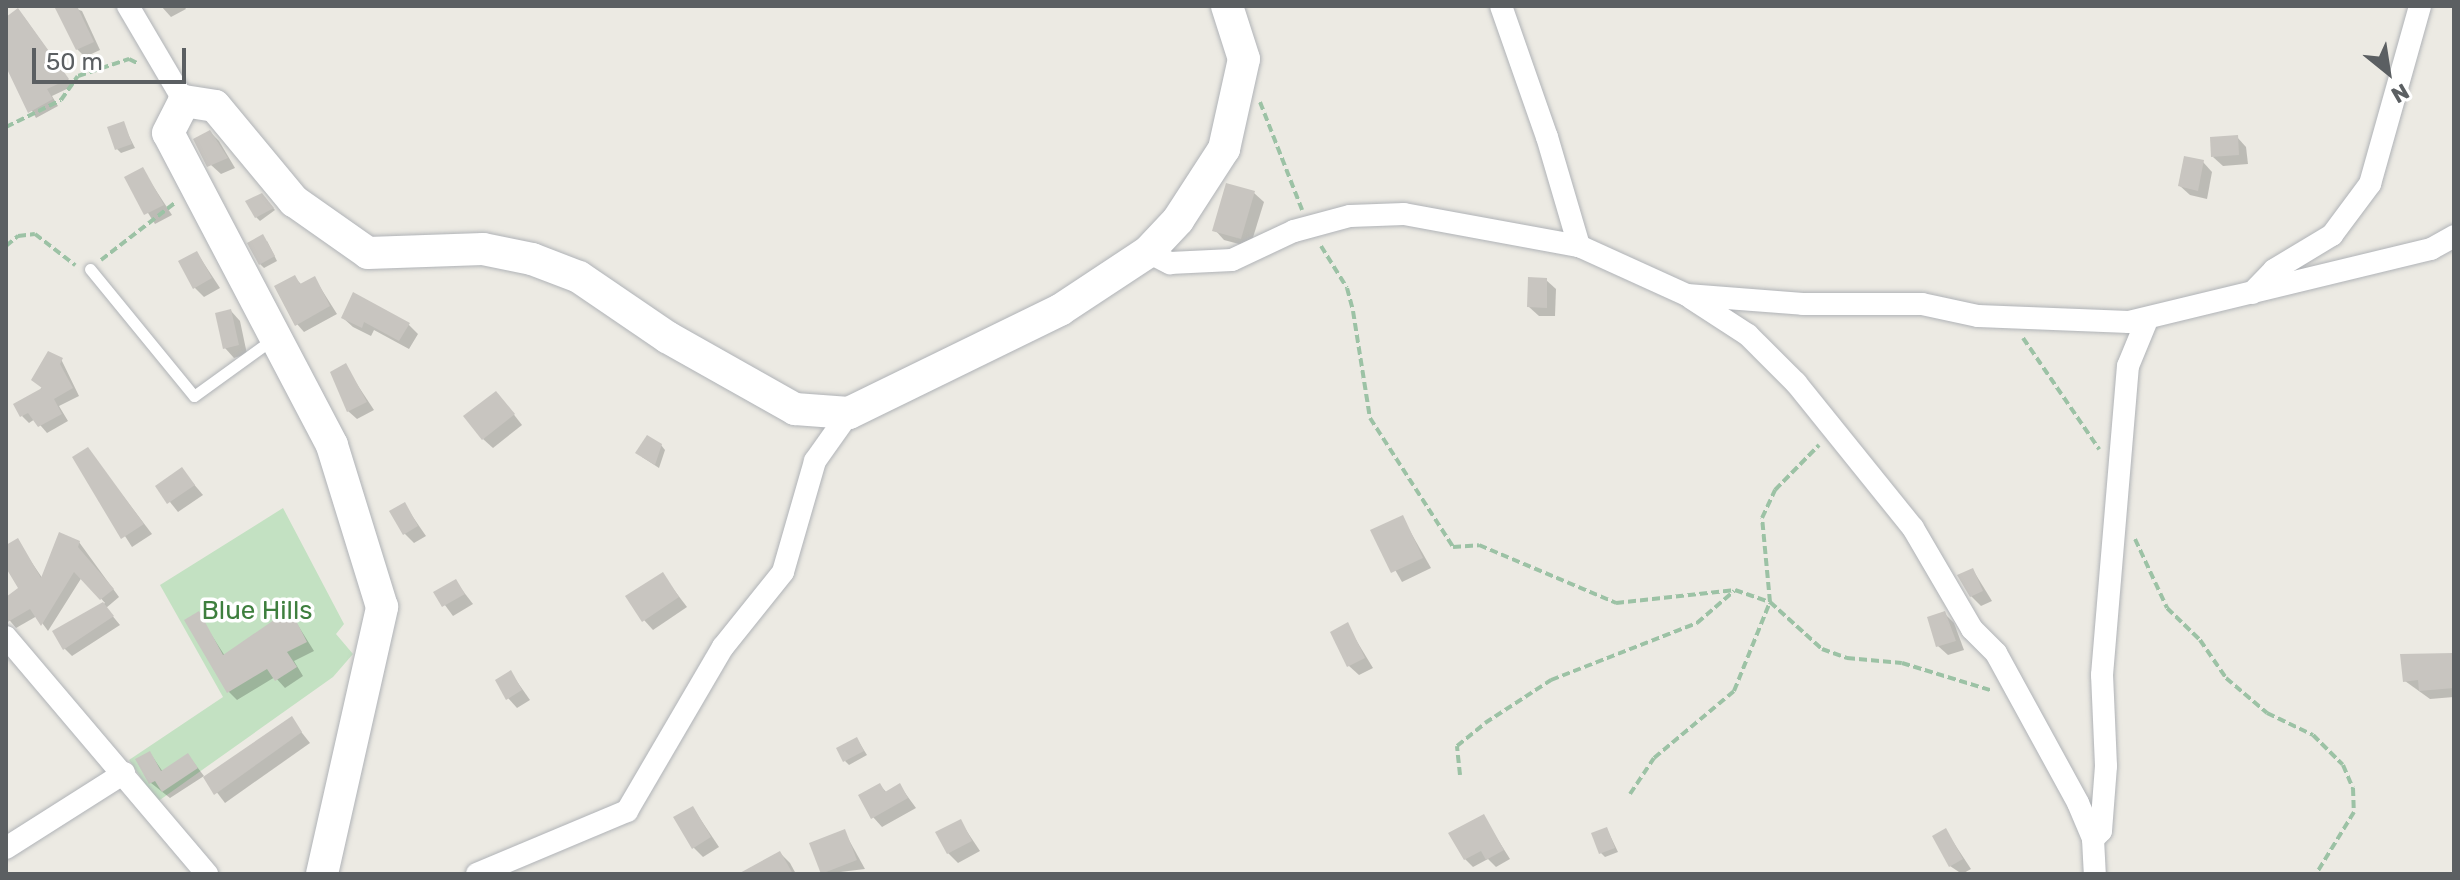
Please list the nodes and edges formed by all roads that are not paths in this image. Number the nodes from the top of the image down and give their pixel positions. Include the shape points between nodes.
1 (128, 6) edge
2 (1227, 6) edge
3 (1501, 6) edge
4 (2420, 6) edge
5 (184, 101) junction
6 (2454, 236) edge
7 (1579, 246) junction
8 (1148, 252) junction
9 (90, 269) road end
10 (2252, 293) junction
11 (1687, 295) junction
12 (2147, 320) junction
13 (276, 337) junction
14 (849, 413) junction
15 (6, 637) edge
16 (124, 773) junction
17 (2093, 839) junction
18 (6, 848) edge
19 (519, 866) edge
20 (207, 874) edge
21 (322, 874) edge
22 (477, 874) edge
23 (2095, 874) edge

1 - 5 street
2 - 8 street via 1244,59 1224,149 1178,220
3 - 7 street
4 - 10 street via 2370,184 2332,235 2274,270
5 - 13 street via 168,133
5 - 14 street via 215,106 294,201 368,253 483,249 532,259 579,277 667,337 795,409
6 - 10 street via 2431,249
7 - 8 street via 1404,214 1350,216 1309,227 1232,260 1170,263
7 - 11 street
8 - 14 street via 1060,310
9 - 13 lane via 194,396
10 - 12 street
11 - 12 street via 1803,304 1922,304 1996,316
11 - 17 street via 1748,335 1833,428 1913,528 2018,696
12 - 17 street via 2128,366 2102,675 2106,766 2101,831
13 - 21 street via 332,445 382,607
14 - 19 street via 815,461 783,572 723,647 627,811
15 - 16 street
16 - 18 street
16 - 20 street
17 - 23 street
19 - 22 street

